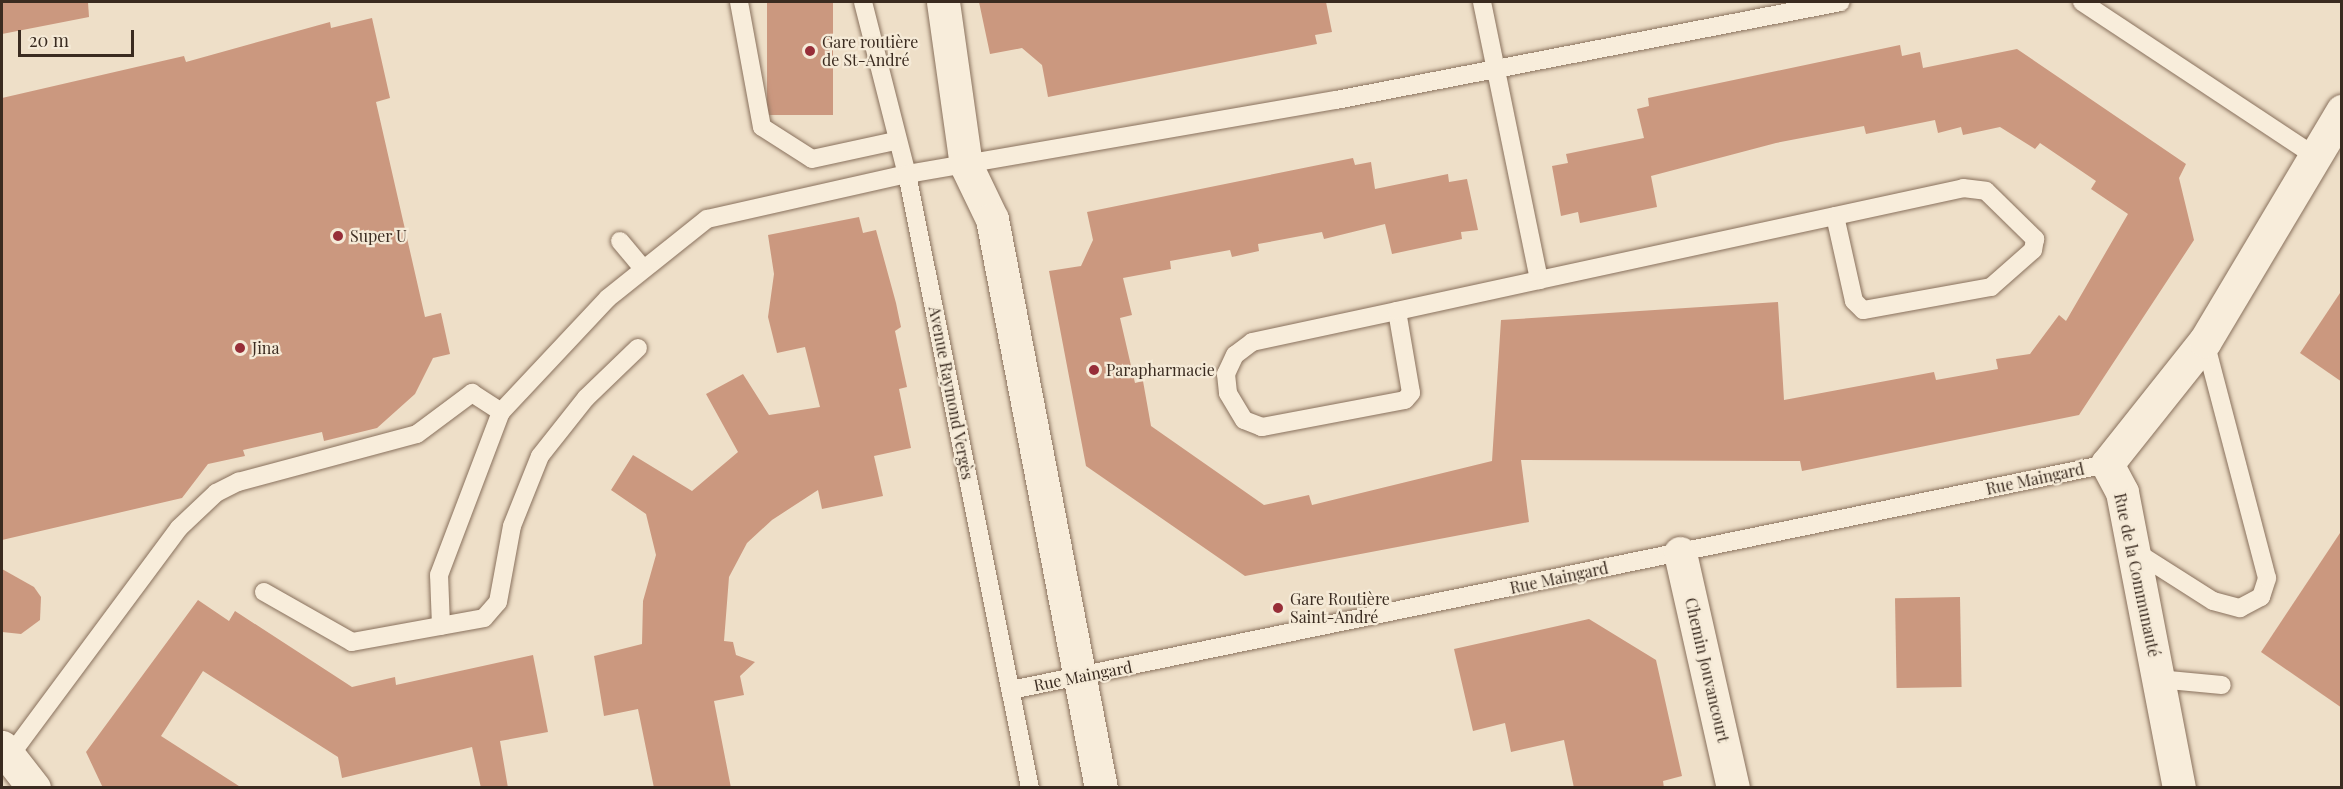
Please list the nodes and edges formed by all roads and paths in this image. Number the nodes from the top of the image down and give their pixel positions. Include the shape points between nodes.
1 (739, 2) edge
2 (863, 2) edge
3 (943, 2) edge
4 (1482, 2) edge
5 (1841, 2) edge
6 (2082, 2) edge
7 (1496, 69) junction
8 (2342, 111) edge
9 (895, 141) junction
10 (2312, 154) junction
11 (966, 165) junction
12 (907, 174) junction
13 (1835, 216) junction
14 (620, 241) dead end
15 (642, 267) junction
16 (1539, 280) junction
17 (1397, 310) junction
18 (2205, 341) junction
19 (638, 348) dead end
20 (501, 412) junction
21 (2107, 464) junction
22 (2136, 552) junction
23 (1680, 553) junction
24 (264, 592) dead end
25 (441, 626) junction
26 (1078, 677) junction
27 (2158, 679) junction
28 (2222, 685) dead end
29 (1011, 690) junction
30 (5, 752) edge
31 (34, 788) edge
32 (1030, 788) edge
33 (1101, 788) edge
34 (1733, 788) edge
35 (2179, 788) edge

1 - 9 lane via 762,127 812,159
2 - 9 lane, Avenue Raymond Vergès
3 - 11 street
4 - 7 lane
5 - 7 lane
6 - 10 lane
7 - 11 lane
7 - 16 lane
8 - 10 street
9 - 12 lane, Avenue Raymond Vergès
10 - 18 street
11 - 12 lane
11 - 26 street via 992,219
12 - 15 lane via 707,219
12 - 29 lane, Avenue Raymond Vergès
13 - 13 lane via 1978,188 2035,239 2033,250 1991,286 1863,310 1854,300
13 - 16 lane
14 - 15 lane
15 - 20 lane
16 - 17 lane
17 - 17 lane via 1411,384 1405,400 1262,427 1244,420 1228,393 1226,374 1235,355 1252,342
18 - 21 street
18 - 22 lane via 2267,578 2262,597 2240,608 2213,601
19 - 25 lane via 586,398 540,456 512,526 492,611 484,618
20 - 25 lane via 439,575
20 - 30 lane via 472,393 417,434 238,482 216,493 179,528
21 - 22 street, Rue de la Communauté via 2122,492
21 - 23 lane, Rue Maingard
22 - 27 street, Rue de la Communauté
23 - 26 lane, Rue Maingard
23 - 34 street, Chemin Jouvancourt
24 - 25 lane via 341,640
26 - 29 lane, Rue Maingard
26 - 33 street
27 - 28 lane
27 - 35 street, Rue de la Communauté
29 - 32 lane, Avenue Raymond Vergès
30 - 31 street

